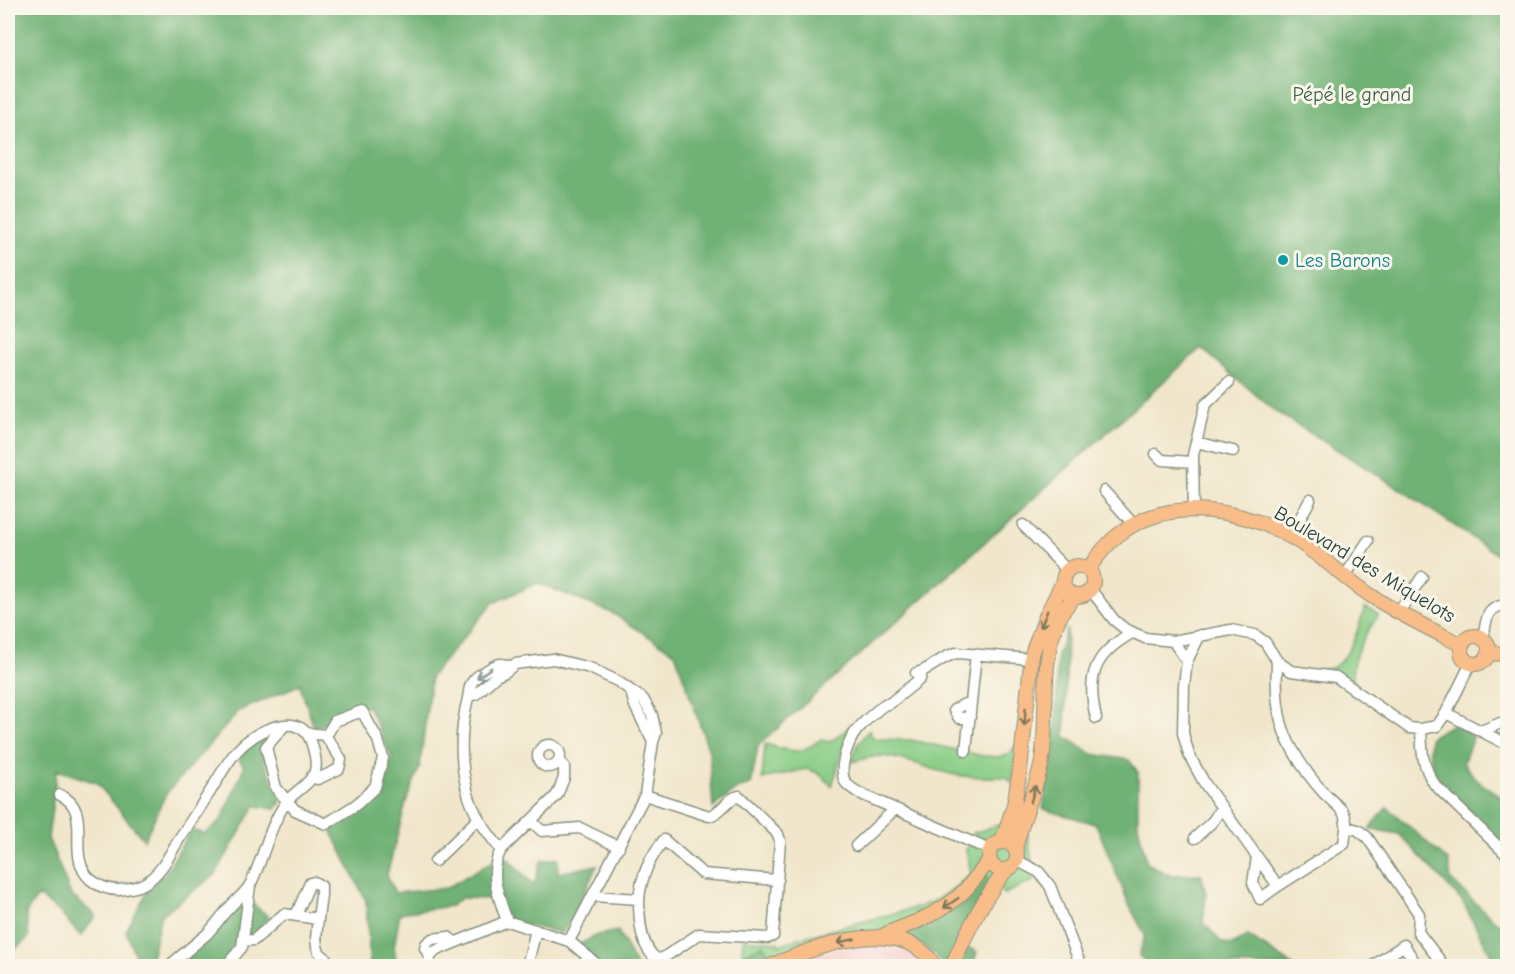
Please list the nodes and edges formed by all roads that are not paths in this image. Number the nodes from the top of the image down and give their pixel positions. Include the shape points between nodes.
1 (1229, 382) dead end
2 (1196, 442) junction
3 (1233, 451) dead end
4 (1156, 454) dead end
5 (1193, 462) junction
6 (1104, 492) dead end
7 (1310, 500) dead end
8 (1194, 511) junction
9 (1023, 525) dead end
10 (1134, 525) junction
11 (1290, 537) junction
12 (1368, 541) dead end
13 (1088, 569) junction
14 (1065, 576) junction
15 (1345, 576) junction
16 (1422, 577) dead end
17 (1091, 590) junction
18 (1075, 596) junction
19 (1508, 605) edge
20 (1399, 612) junction
21 (1131, 633) junction
22 (1200, 635) junction
23 (1482, 638) junction
24 (1173, 641) junction
25 (1462, 645) junction
26 (1488, 653) junction
27 (976, 654) junction
28 (1508, 654) edge
29 (1031, 658) junction
30 (1187, 661) junction
31 (1277, 661) junction
32 (1471, 663) junction
33 (1291, 671) junction
34 (1276, 687) junction
35 (1446, 713) junction
36 (1096, 718) dead end
37 (1508, 720) edge
38 (285, 725) junction
39 (1421, 729) junction
40 (1481, 731) junction
41 (308, 734) junction
42 (326, 736) junction
43 (1508, 745) edge
44 (966, 752) dead end
45 (559, 761) dead end
46 (312, 776) junction
47 (60, 795) dead end
48 (645, 795) junction
49 (287, 801) junction
50 (1222, 807) junction
51 (894, 810) junction
52 (478, 819) junction
53 (531, 821) junction
54 (1347, 827) junction
55 (1195, 838) dead end
56 (1002, 842) junction
57 (856, 846) dead end
58 (619, 847) junction
59 (501, 850) junction
60 (989, 855) junction
61 (1508, 856) edge
62 (1257, 857) junction
63 (1013, 860) junction
64 (435, 861) dead end
65 (778, 880) junction
66 (250, 885) junction
67 (1278, 886) junction
68 (593, 897) junction
69 (639, 899) junction
70 (227, 910) junction
71 (296, 915) junction
72 (318, 917) junction
73 (245, 919) junction
74 (507, 921) junction
75 (536, 930) junction
76 (1418, 932) junction
77 (884, 936) junction
78 (243, 941) junction
79 (569, 941) junction
80 (1404, 945) junction
81 (429, 962) edge
82 (38, 966) edge
83 (45, 966) edge
84 (169, 966) edge
85 (226, 966) edge
86 (327, 966) edge
87 (527, 966) edge
88 (599, 966) edge
89 (770, 966) edge
90 (935, 966) edge
91 (952, 966) edge
92 (1081, 966) edge
93 (1373, 966) edge
94 (1417, 966) edge
95 (1441, 966) edge

1 - 2 street via 1205,405
2 - 3 street
2 - 5 street
4 - 5 street via 1162,460
5 - 8 street
6 - 10 street
7 - 11 street
8 - 10 main road, Boulevard des Miquelots via 1171,513
8 - 11 main road, Boulevard des Miquelots via 1243,517
9 - 14 street
10 - 13 main road, Boulevard des Miquelots via 1111,541
11 - 15 main road, Boulevard des Miquelots
12 - 15 street
13 - 14 main road via 1075,566
13 - 17 main road via 1094,581
14 - 18 main road via 1067,591
14 -> 29 main road
15 - 20 main road, Boulevard des Miquelots
16 - 20 street
17 - 18 main road
17 - 21 street via 1114,620
63 -> 18 main road via 1043,754 1050,644
19 - 23 street via 1497,605 1489,612
20 - 25 main road, Boulevard des Miquelots
21 - 24 street
21 - 36 street via 1102,654 1092,700
22 - 24 street
22 - 30 street
22 - 31 street via 1231,630 1247,632 1265,642
23 - 25 main road via 1473,636
23 - 26 main road
24 - 30 street
25 - 32 main road via 1462,653
26 - 28 main road
26 - 32 main road via 1480,663
27 - 29 street
27 - 44 street
27 - 51 street via 948,654 854,733 845,757 845,782
29 -> 56 main road via 1020,770
30 - 50 street via 1183,733 1189,755
31 - 33 street
31 - 34 street
32 - 35 street
33 - 34 street
33 - 39 street via 1336,676 1409,728
34 - 54 street via 1280,719 1288,741 1302,765 1343,813
35 - 39 street via 1437,726
35 - 40 street
37 - 40 street
38 - 41 street via 298,726
38 - 47 street via 257,735 237,751 164,865 145,884 122,890 105,888 86,875 77,854 76,811
38 - 49 street via 266,747 276,788
39 - 61 street via 1426,772
40 - 43 street
41 - 42 street
41 - 46 street via 315,754
42 - 46 street via 341,759 339,769 317,779
42 - 49 street via 335,721 362,711 383,758 375,787 326,824 295,810
45 - 53 street via 564,766 564,778 557,795
46 - 49 street
48 - 52 street via 653,742 635,698 617,681 591,668 553,659 538,660 515,664 469,696 462,725 461,758 467,791
48 - 58 street
48 - 65 street via 709,816 737,795 741,797 779,836
49 - 66 street
50 - 55 street
50 - 62 street
51 - 57 street
51 - 60 street
52 - 59 street
52 - 64 street
53 - 58 street via 542,831 580,828
53 - 59 street
54 - 67 street via 1344,844
54 - 76 street via 1366,837 1419,914
56 - 60 main road via 995,844
56 - 63 main road via 1010,844
58 - 68 street
59 - 74 street via 494,874
60 - 63 main road via 994,867
60 -> 77 main road via 968,890 949,905
62 - 67 street
62 - 67 street via 1253,883 1260,899
63 - 91 main road via 991,890
63 - 92 street via 1039,872 1050,886
65 - 69 street via 703,874 664,840 647,867
65 - 69 street via 771,937 699,934 660,959 652,955 643,936
66 - 70 street
66 - 73 street
68 - 69 street
68 - 79 street
70 - 73 street
70 - 84 street via 208,933
71 - 72 street
71 - 72 street via 310,883 314,882 321,886
71 - 78 street via 281,915 254,940
72 - 86 street via 315,939 328,959
73 - 78 street
74 - 75 street
74 - 81 street via 435,951
75 - 79 street
75 - 87 street
76 - 80 street
76 - 95 street
77 -> 89 main road via 837,943
77 - 90 main road via 914,946
78 - 85 street
79 - 88 street
80 - 93 street
80 - 94 street
82 - 83 street

